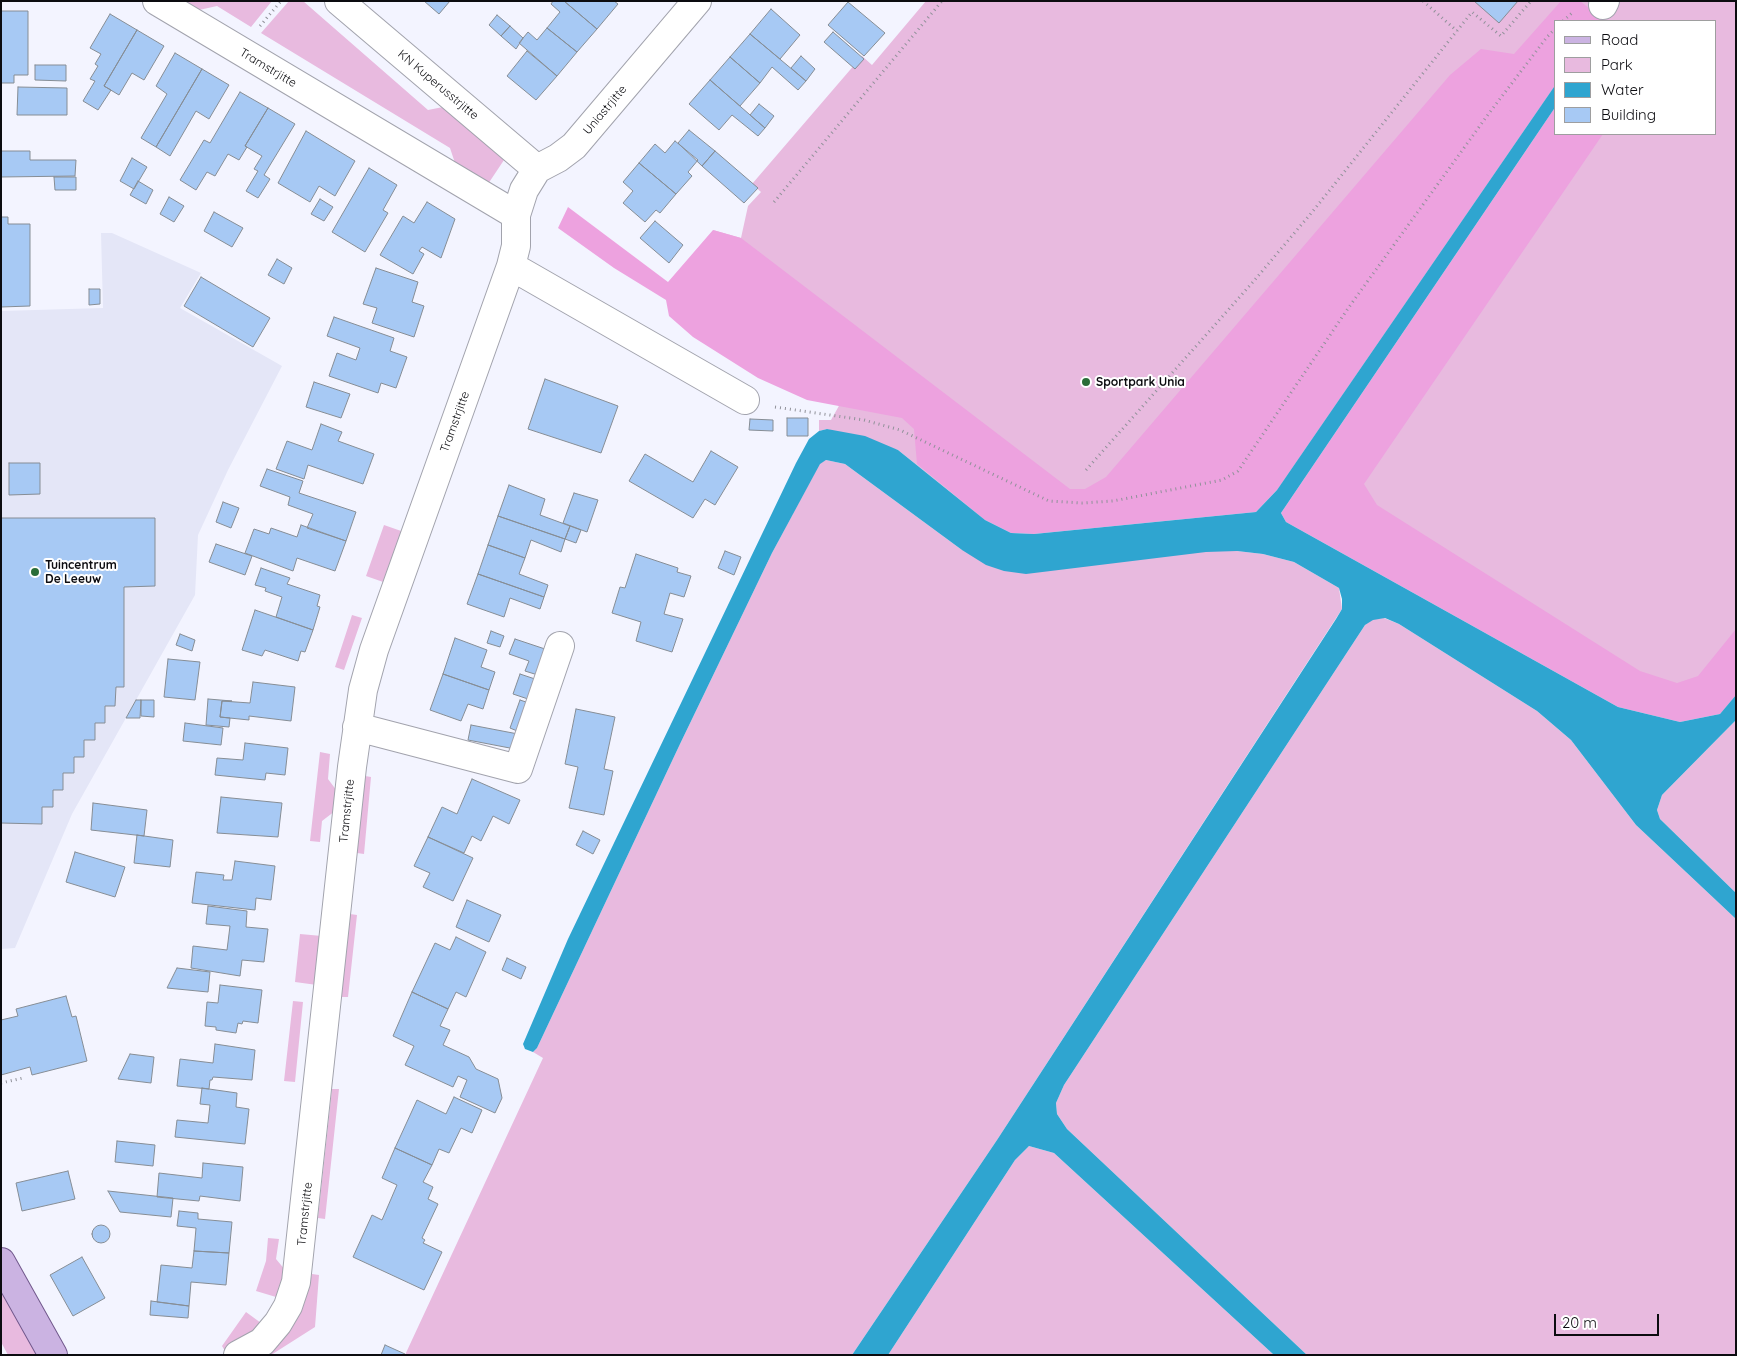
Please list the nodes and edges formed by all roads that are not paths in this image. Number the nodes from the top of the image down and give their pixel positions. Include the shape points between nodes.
1 (157, 1) edge
2 (339, 1) edge
3 (697, 1) edge
4 (537, 169) junction
5 (516, 215) junction
6 (511, 266) junction
7 (745, 400) road end
8 (560, 646) dead end
9 (357, 727) junction
10 (1, 1262) edge
11 (53, 1355) edge
12 (238, 1355) edge

1 - 5 street, Tramstrjitte
2 - 4 street, KN Kuperusstrjitte
3 - 4 street, Uniastrjitte via 574,146
4 - 5 street via 524,190
5 - 6 street, Tramstrjitte via 516,246
6 - 7 street
6 - 9 street, Tramstrjitte via 374,650
8 - 9 street via 518,769
9 - 12 street, Tramstrjitte via 296,1282 278,1323 262,1342
10 - 11 main road

